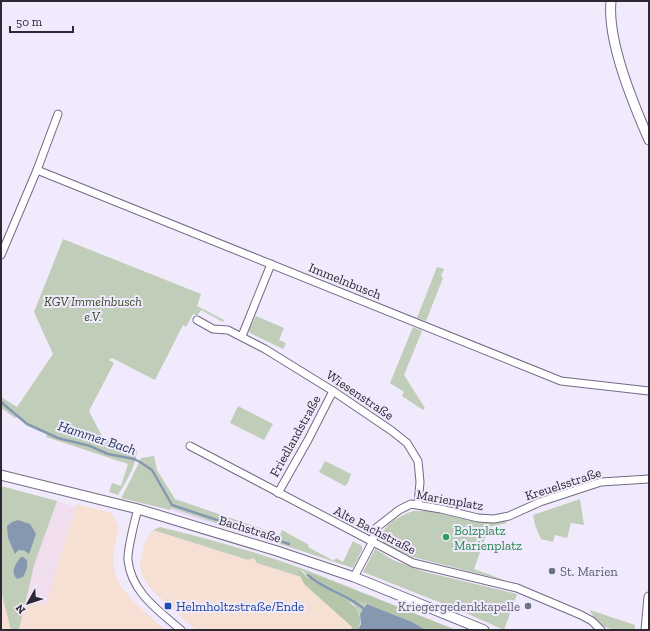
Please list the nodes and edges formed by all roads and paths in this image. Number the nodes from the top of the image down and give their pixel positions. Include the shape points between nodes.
1 (611, 1) edge
2 (58, 114) dead end
3 (649, 140) edge
4 (37, 170) junction
5 (1, 255) edge
6 (271, 264) junction
7 (197, 320) dead end
8 (242, 336) junction
9 (334, 391) junction
10 (649, 391) edge
11 (190, 446) dead end
12 (1, 475) edge
13 (649, 478) edge
14 (278, 493) junction
15 (418, 505) junction
16 (138, 509) junction
17 (509, 516) joint
18 (372, 543) junction
19 (354, 577) junction
20 (649, 597) edge
21 (181, 630) edge
22 (484, 630) edge
23 (601, 630) edge
24 (646, 630) edge

1 - 3 street via 614,41
2 - 4 street
4 - 5 street
4 - 6 street, Immelnbusch
6 - 8 street
6 - 10 street, Immelnbusch via 561,381
7 - 8 street, Wiesenstraße via 213,329 228,330
8 - 9 street, Wiesenstraße
9 - 14 street, Friedlandstraße
9 - 15 street, Wiesenstraße via 407,443 418,461
11 - 14 street, Alte Bachstraße
12 - 16 street, Bachstraße
13 - 17 street, Kreuelsstraße via 601,482 540,502
14 - 18 street, Alte Bachstraße
15 - 17 street, Marienplatz via 478,518 494,519
15 - 18 street, Marienplatz via 411,504 387,518 376,528
16 - 19 street, Bachstraße
16 - 21 street via 128,559 132,576 142,595
18 - 19 street, Marienplatz
18 - 23 street, Alte Bachstraße via 412,563 517,588 581,615
19 - 22 street, Bachstraße
20 - 24 street

